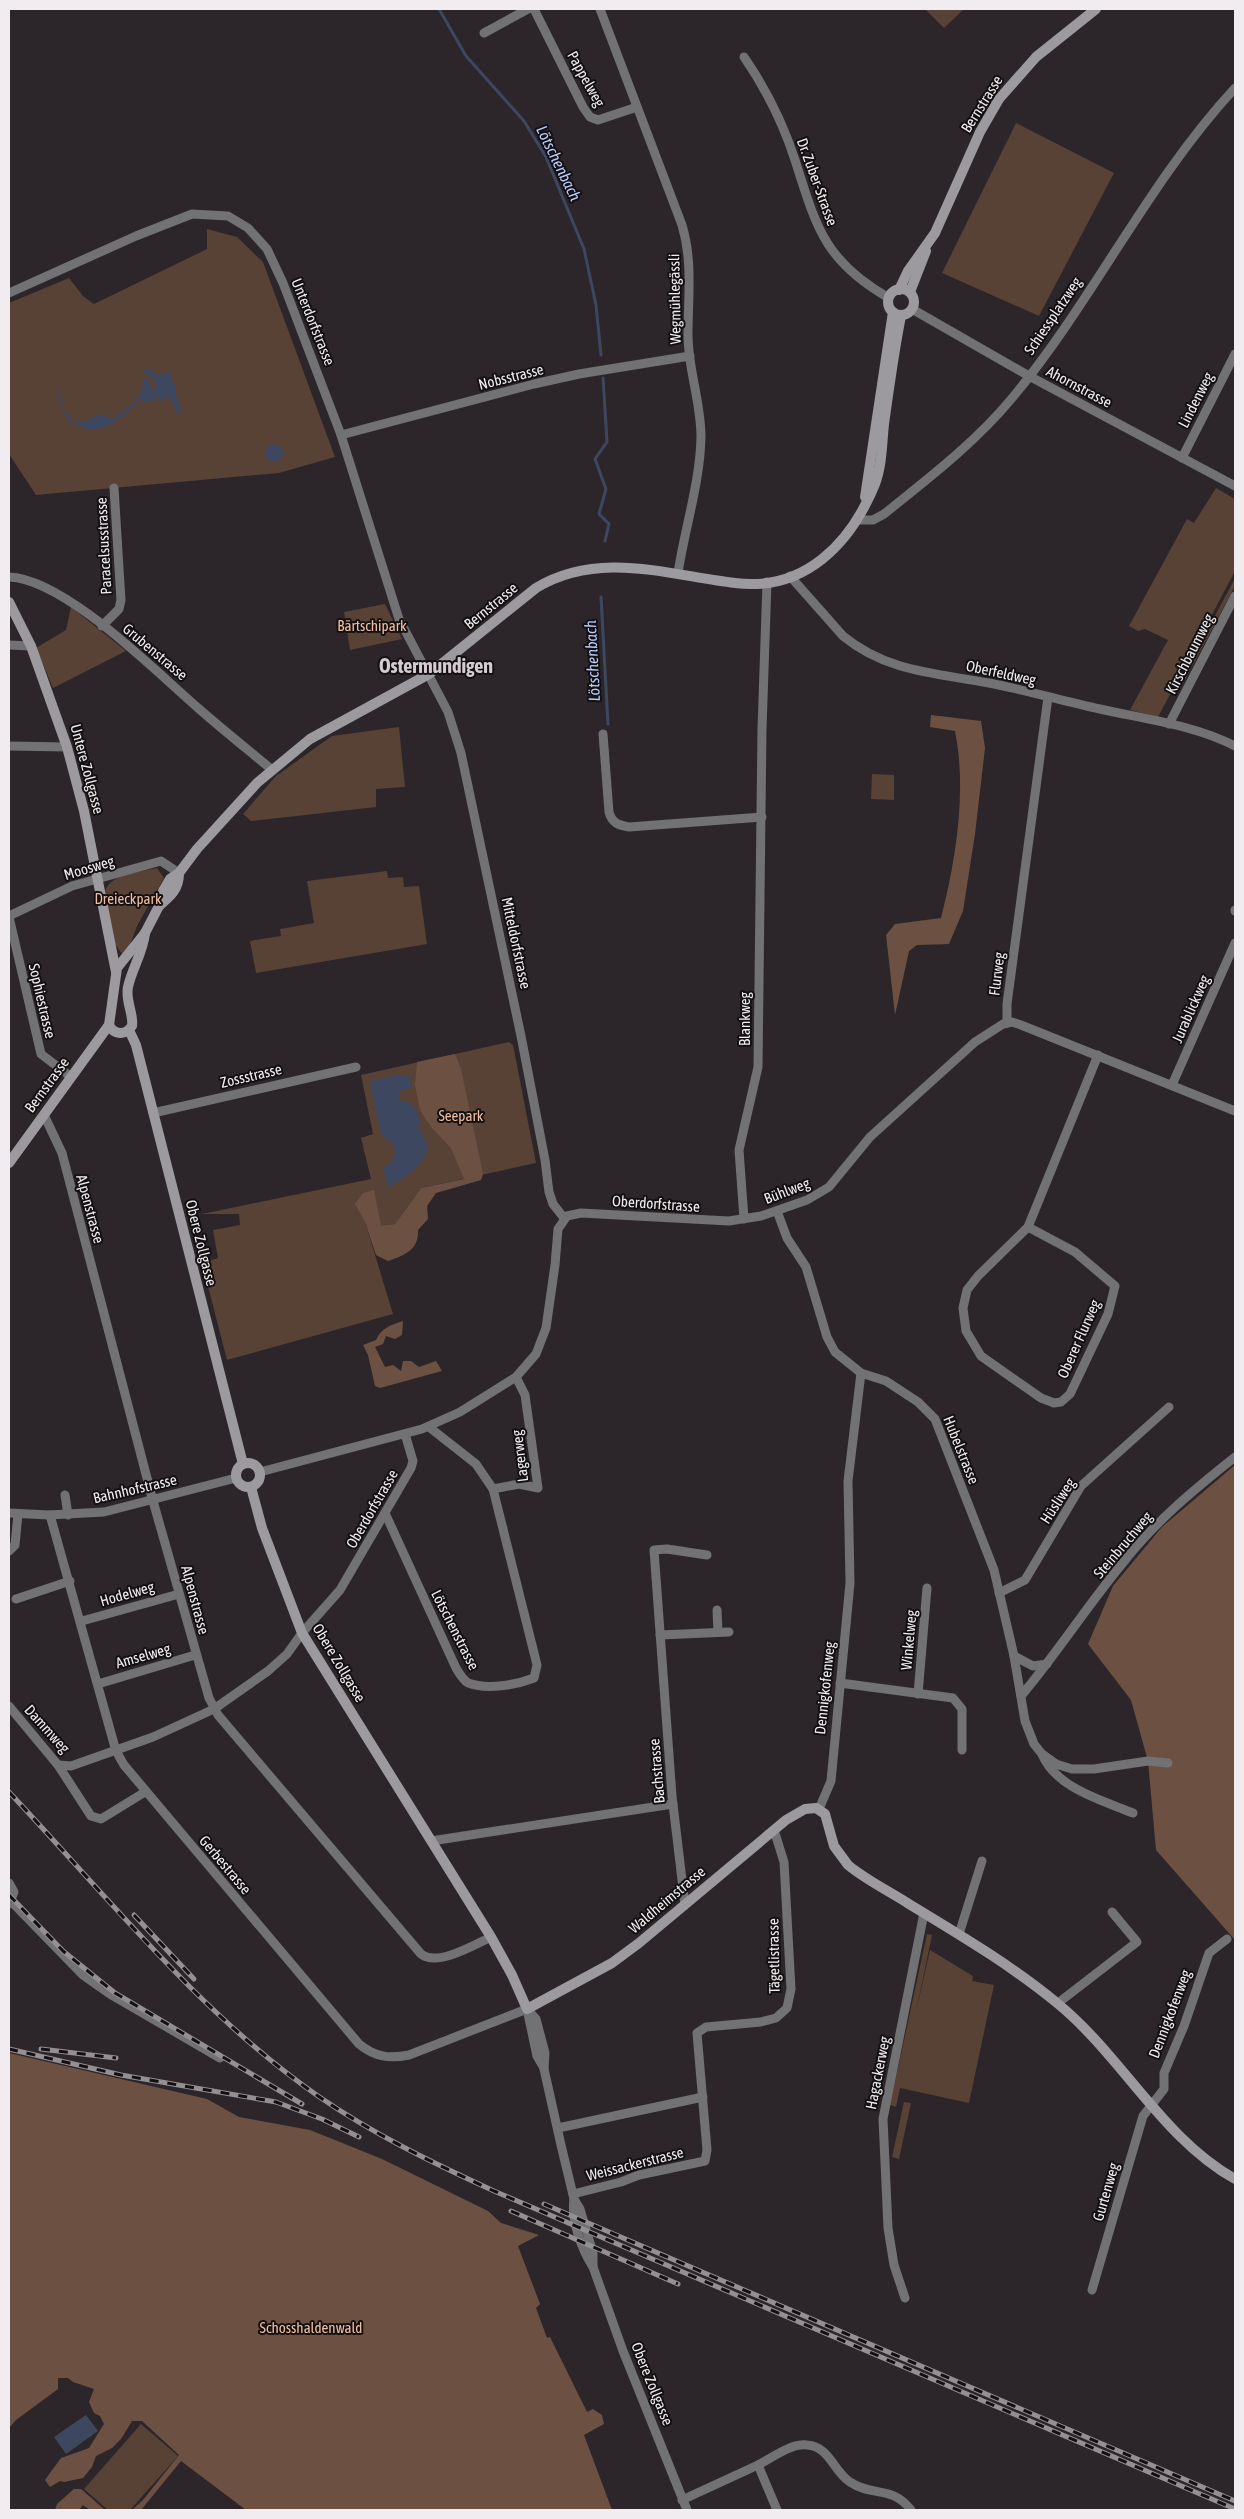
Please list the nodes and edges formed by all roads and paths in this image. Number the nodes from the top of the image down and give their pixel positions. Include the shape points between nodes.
1 (528, 9) edge
2 (534, 9) edge
3 (600, 9) edge
4 (1096, 9) edge
5 (484, 33) dead end
6 (744, 57) dead end
7 (1235, 88) edge
8 (637, 107) junction
9 (929, 243) junction
10 (899, 290) junction
11 (910, 292) junction
12 (9, 293) edge
13 (889, 298) junction
14 (912, 309) junction
15 (897, 314) junction
16 (1235, 354) edge
17 (690, 356) junction
18 (1029, 376) junction
19 (341, 435) junction
20 (1182, 458) junction
21 (1235, 486) edge
22 (114, 488) dead end
23 (857, 520) junction
24 (678, 573) junction
25 (790, 576) junction
26 (9, 577) edge
27 (767, 582) junction
28 (1235, 596) edge
29 (9, 602) edge
30 (102, 626) junction
31 (9, 645) edge
32 (31, 646) junction
33 (429, 674) junction
34 (1048, 697) junction
35 (1169, 724) junction
36 (603, 734) dead end
37 (9, 746) edge
38 (1235, 746) edge
39 (67, 747) junction
40 (271, 769) junction
41 (762, 817) junction
42 (179, 873) junction
43 (97, 879) junction
44 (9, 917) edge
45 (145, 934) junction
46 (1235, 943) edge
47 (112, 950) junction
48 (123, 963) junction
49 (116, 972) junction
50 (130, 977) junction
51 (129, 1014) junction
52 (110, 1020) junction
53 (1007, 1023) junction
54 (129, 1030) junction
55 (1098, 1055) junction
56 (356, 1067) dead end
57 (71, 1076) junction
58 (1172, 1085) junction
59 (1235, 1111) edge
60 (153, 1113) junction
61 (44, 1115) junction
62 (9, 1163) edge
63 (777, 1211) junction
64 (564, 1218) junction
65 (744, 1219) junction
66 (1028, 1227) junction
67 (860, 1373) junction
68 (516, 1378) junction
69 (1170, 1407) dead end
70 (429, 1426) junction
71 (405, 1434) junction
72 (1235, 1458) edge
73 (243, 1464) junction
74 (260, 1472) junction
75 (236, 1478) junction
76 (251, 1487) junction
77 (493, 1489) junction
78 (65, 1495) dead end
79 (152, 1501) junction
80 (385, 1513) junction
81 (13, 1514) edge
82 (50, 1515) junction
83 (68, 1515) junction
84 (9, 1551) edge
85 (707, 1555) dead end
86 (70, 1582) junction
87 (927, 1588) dead end
88 (999, 1593) junction
89 (180, 1594) junction
90 (16, 1599) dead end
91 (717, 1610) dead end
92 (82, 1621) junction
93 (718, 1632) junction
94 (730, 1632) dead end
95 (302, 1633) junction
96 (660, 1634) junction
97 (196, 1655) junction
98 (1014, 1656) junction
99 (1047, 1664) junction
100 (840, 1683) junction
101 (98, 1684) junction
102 (918, 1694) junction
103 (1021, 1696) junction
104 (9, 1706) edge
105 (214, 1709) junction
106 (962, 1750) dead end
107 (116, 1751) junction
108 (1042, 1754) junction
109 (1168, 1763) dead end
110 (58, 1765) junction
111 (68, 1767) joint
112 (145, 1792) junction
113 (673, 1804) junction
114 (819, 1809) junction
115 (1133, 1813) dead end
116 (774, 1830) junction
117 (431, 1841) junction
118 (982, 1861) dead end
119 (9, 1883) edge
120 (10, 1903) edge
121 (685, 1905) junction
122 (1112, 1912) dead end
123 (924, 1913) junction
124 (959, 1934) junction
125 (491, 1937) junction
126 (1227, 1939) dead end
127 (1058, 2004) junction
128 (527, 2009) junction
129 (220, 2058) dead end
130 (703, 2097) junction
131 (1151, 2103) junction
132 (558, 2128) junction
133 (705, 2161) joint
134 (1235, 2179) edge
135 (573, 2196) junction
136 (1092, 2290) dead end
137 (905, 2298) dead end
138 (758, 2465) junction
139 (682, 2500) junction
140 (687, 2510) edge
141 (777, 2510) edge
142 (911, 2510) edge

1 - 5 street
2 - 8 street, Pappelweg via 588,115 600,120
3 - 8 street, Wegmühlegässli
4 - 9 street, Bernstrasse via 1043,51 1007,88 980,132
6 - 13 street, Dr. Zuber-Strasse via 762,83 779,119 822,236 856,276
7 - 18 street, Schiessplatzweg via 1176,158
8 - 17 street, Wegmühlegässli via 687,244
9 - 10 street, Bernstrasse via 908,270
9 - 11 street, Bernstrasse
10 - 11 street
10 - 13 street
11 - 14 street via 914,299
12 - 19 street, Unterdorfstrasse via 171,221 192,214 228,216 248,228 267,249 310,350
13 - 15 street via 888,305
14 - 15 street
14 - 18 street, Ahornstrasse
15 - 23 street, Bernstrasse via 882,369 865,502
16 - 20 street, Lindenweg
17 - 19 street, Nobsstrasse via 534,384
17 - 24 street, Wegmühlegässli via 699,409 700,456
18 - 20 street, Ahornstrasse
18 - 23 street, Schiessplatzweg via 1002,410 884,514 873,520
19 - 33 street, Unterdorfstrasse via 399,619
20 - 21 street, Ahornstrasse
22 - 30 street, Paracelsusstrasse via 122,600 119,609
23 - 25 street, Bernstrasse via 836,548 814,565
24 - 27 street, Bernstrasse via 736,583
24 - 33 street, Bernstrasse via 607,567 579,570 552,579 536,588
25 - 27 street, Bernstrasse
25 - 34 street, Oberfeldweg via 843,636 888,663
26 - 30 street, Grubenstrasse via 21,578 52,591
27 - 41 street, Blankweg
28 - 35 street, Kirschbaumweg
29 - 32 street, Untere Zollgasse
30 - 40 street, Grubenstrasse
31 - 32 street
32 - 39 street, Untere Zollgasse
33 - 40 street, Bernstrasse via 310,739
33 - 64 street, Mitteldorfstrasse via 448,712 461,753 521,1036 551,1199
34 - 35 street, Oberfeldweg
34 - 53 street, Flurweg
35 - 38 street, Oberfeldweg via 1203,732
36 - 41 street via 609,812 618,825 629,827
37 - 39 street
39 - 43 street, Untere Zollgasse
40 - 42 street, Bernstrasse
41 - 65 street, Blankweg via 758,1067 739,1150
42 - 43 street, Moosweg via 161,861
42 - 45 street, Bernstrasse via 179,884 172,896 159,906
43 - 44 street, Moosweg via 72,886
43 - 47 street, Untere Zollgasse
44 - 57 street, Sophiestrasse via 40,1054
45 - 48 street, Bernstrasse via 134,944
45 - 50 street, Bernstrasse via 143,949
46 - 58 street, Jurablickweg
47 - 48 street, Untere Zollgasse
47 - 49 street, Untere Zollgasse
48 - 49 street, Bernstrasse
48 - 50 street via 128,967
49 - 52 street
50 - 51 street, Bernstrasse via 127,995
51 - 52 street via 120,1010
51 - 54 street, Bernstrasse via 132,1022
52 - 54 street via 118,1033
52 - 57 street, Bernstrasse
53 - 55 street via 1021,1025
53 - 63 street, Bühlweg via 975,1042 870,1137 836,1180 815,1196
54 - 60 street, Obere Zollgasse via 136,1045
55 - 58 street
55 - 66 street, Oberer Flurweg
56 - 60 street, Zossstrasse
57 - 61 street, Bernstrasse
58 - 59 street
60 - 73 street, Obere Zollgasse
61 - 62 street, Bernstrasse
61 - 79 street, Alpenstrasse via 62,1154
63 - 65 street, Bühlweg
63 - 67 street, Hubelstrasse via 786,1238 806,1267 830,1344
64 - 65 street, Oberdorfstrasse via 576,1213 712,1222
64 - 68 street via 557,1233 556,1266 542,1340 531,1361
66 - 66 street, Oberer Flurweg via 1075,1252 1115,1286 1108,1314 1070,1394 1061,1402 1041,1398 986,1360 966,1331 963,1308 967,1290
67 - 88 street, Hubelstrasse via 886,1381 918,1402 935,1419 994,1570
67 - 100 street, Dennigkofenweg via 848,1481 850,1582
68 - 70 street
68 - 77 street, Lagerweg via 525,1395 538,1488 519,1484
69 - 88 street, Hüsliweg via 1080,1488 1025,1580
70 - 71 street
70 - 77 street, Lagerweg via 476,1464
71 - 74 street
71 - 80 street, Oberdorfstrasse via 413,1463
72 - 99 street, Steinbruchweg via 1160,1521 1126,1558
73 - 74 street via 253,1464
73 - 75 street via 236,1470
74 - 76 street via 258,1483
75 - 76 street via 242,1486
75 - 79 street, Bahnhofstrasse
76 - 95 street, Obere Zollgasse via 262,1528
77 - 80 street, Lötschenstrasse via 537,1665 534,1678 520,1684 479,1686 466,1682 456,1668
78 - 83 street
79 - 83 street, Bahnhofstrasse via 112,1511
79 - 89 street, Alpenstrasse
80 - 95 street, Oberdorfstrasse via 346,1582
81 - 82 street, Bahnhofstrasse
81 - 84 street via 15,1546
82 - 83 street, Bahnhofstrasse
82 - 86 street, Gerbestrasse
85 - 96 street, Bachstrasse via 654,1550
86 - 90 street
86 - 92 street, Gerbestrasse
87 - 102 street, Winkelweg
88 - 98 street, Hubelstrasse
89 - 92 street, Hodelweg
89 - 97 street, Alpenstrasse
91 - 93 street
92 - 101 street, Gerbestrasse
93 - 94 street
93 - 96 street
95 - 105 street, Oberdorfstrasse via 288,1654
95 - 117 street, Obere Zollgasse
96 - 113 street, Bachstrasse
97 - 101 street, Amselweg
97 - 105 street, Alpenstrasse
98 - 99 street via 1032,1666
98 - 103 street, Hubelstrasse
99 - 103 street, Steinbruchweg
100 - 102 street, Winkelweg
100 - 114 street, Dennigkofenweg via 831,1781
101 - 107 street, Gerbestrasse
102 - 106 street, Winkelweg via 953,1698 958,1702 962,1709
103 - 108 street, Hubelstrasse via 1027,1731
104 - 110 street, Dammweg
105 - 107 street, Oberdorfstrasse
105 - 125 street, Alpenstrasse via 424,1957 440,1959
107 - 111 street, Oberdorfstrasse
107 - 112 street, Gerbestrasse
108 - 109 street, Hubelstrasse via 1062,1767 1078,1770 1148,1761
108 - 115 street, Hubelstrasse via 1049,1768 1062,1780
110 - 111 street, Dammweg
110 - 112 street via 96,1820
112 - 128 street, Gerbestrasse via 367,2051 389,2058 409,2055
113 - 117 street
113 - 121 street, Bachstrasse
114 - 116 street, Waldheimstrasse via 805,1809
114 - 123 street via 826,1816 834,1846 848,1865
116 - 121 street, Waldheimstrasse
116 - 130 street, Tägetlistrasse via 784,1862 790,1999 776,2018 701,2028 697,2039
117 - 125 street, Obere Zollgasse
118 - 124 street
119 - 120 street via 14,1892
120 - 129 street via 83,1974 110,1994
121 - 128 street, Waldheimstrasse via 612,1963
122 - 127 street via 1137,1942
123 - 124 street
123 - 137 street, Hagackerweg via 883,2119 888,2228 894,2265
124 - 127 street via 1023,1975
125 - 128 street, Obere Zollgasse
126 - 131 street, Dennigkofenweg via 1209,1953 1164,2073 1164,2089
127 - 131 street via 1104,2048
128 - 132 street, Obere Zollgasse via 536,2019
130 - 132 street
130 - 133 street, Tägetlistrasse
131 - 134 street via 1198,2153
131 - 136 street, Gurtenweg via 1142,2116
132 - 135 street, Obere Zollgasse
133 - 135 street, Weissackerstrasse via 639,2175
135 - 139 street, Obere Zollgasse via 593,2253 593,2267 623,2351
138 - 139 street
138 - 141 street
138 - 142 street via 797,2446 812,2445 824,2453 852,2484 894,2494
139 - 140 street, Obere Zollgasse

